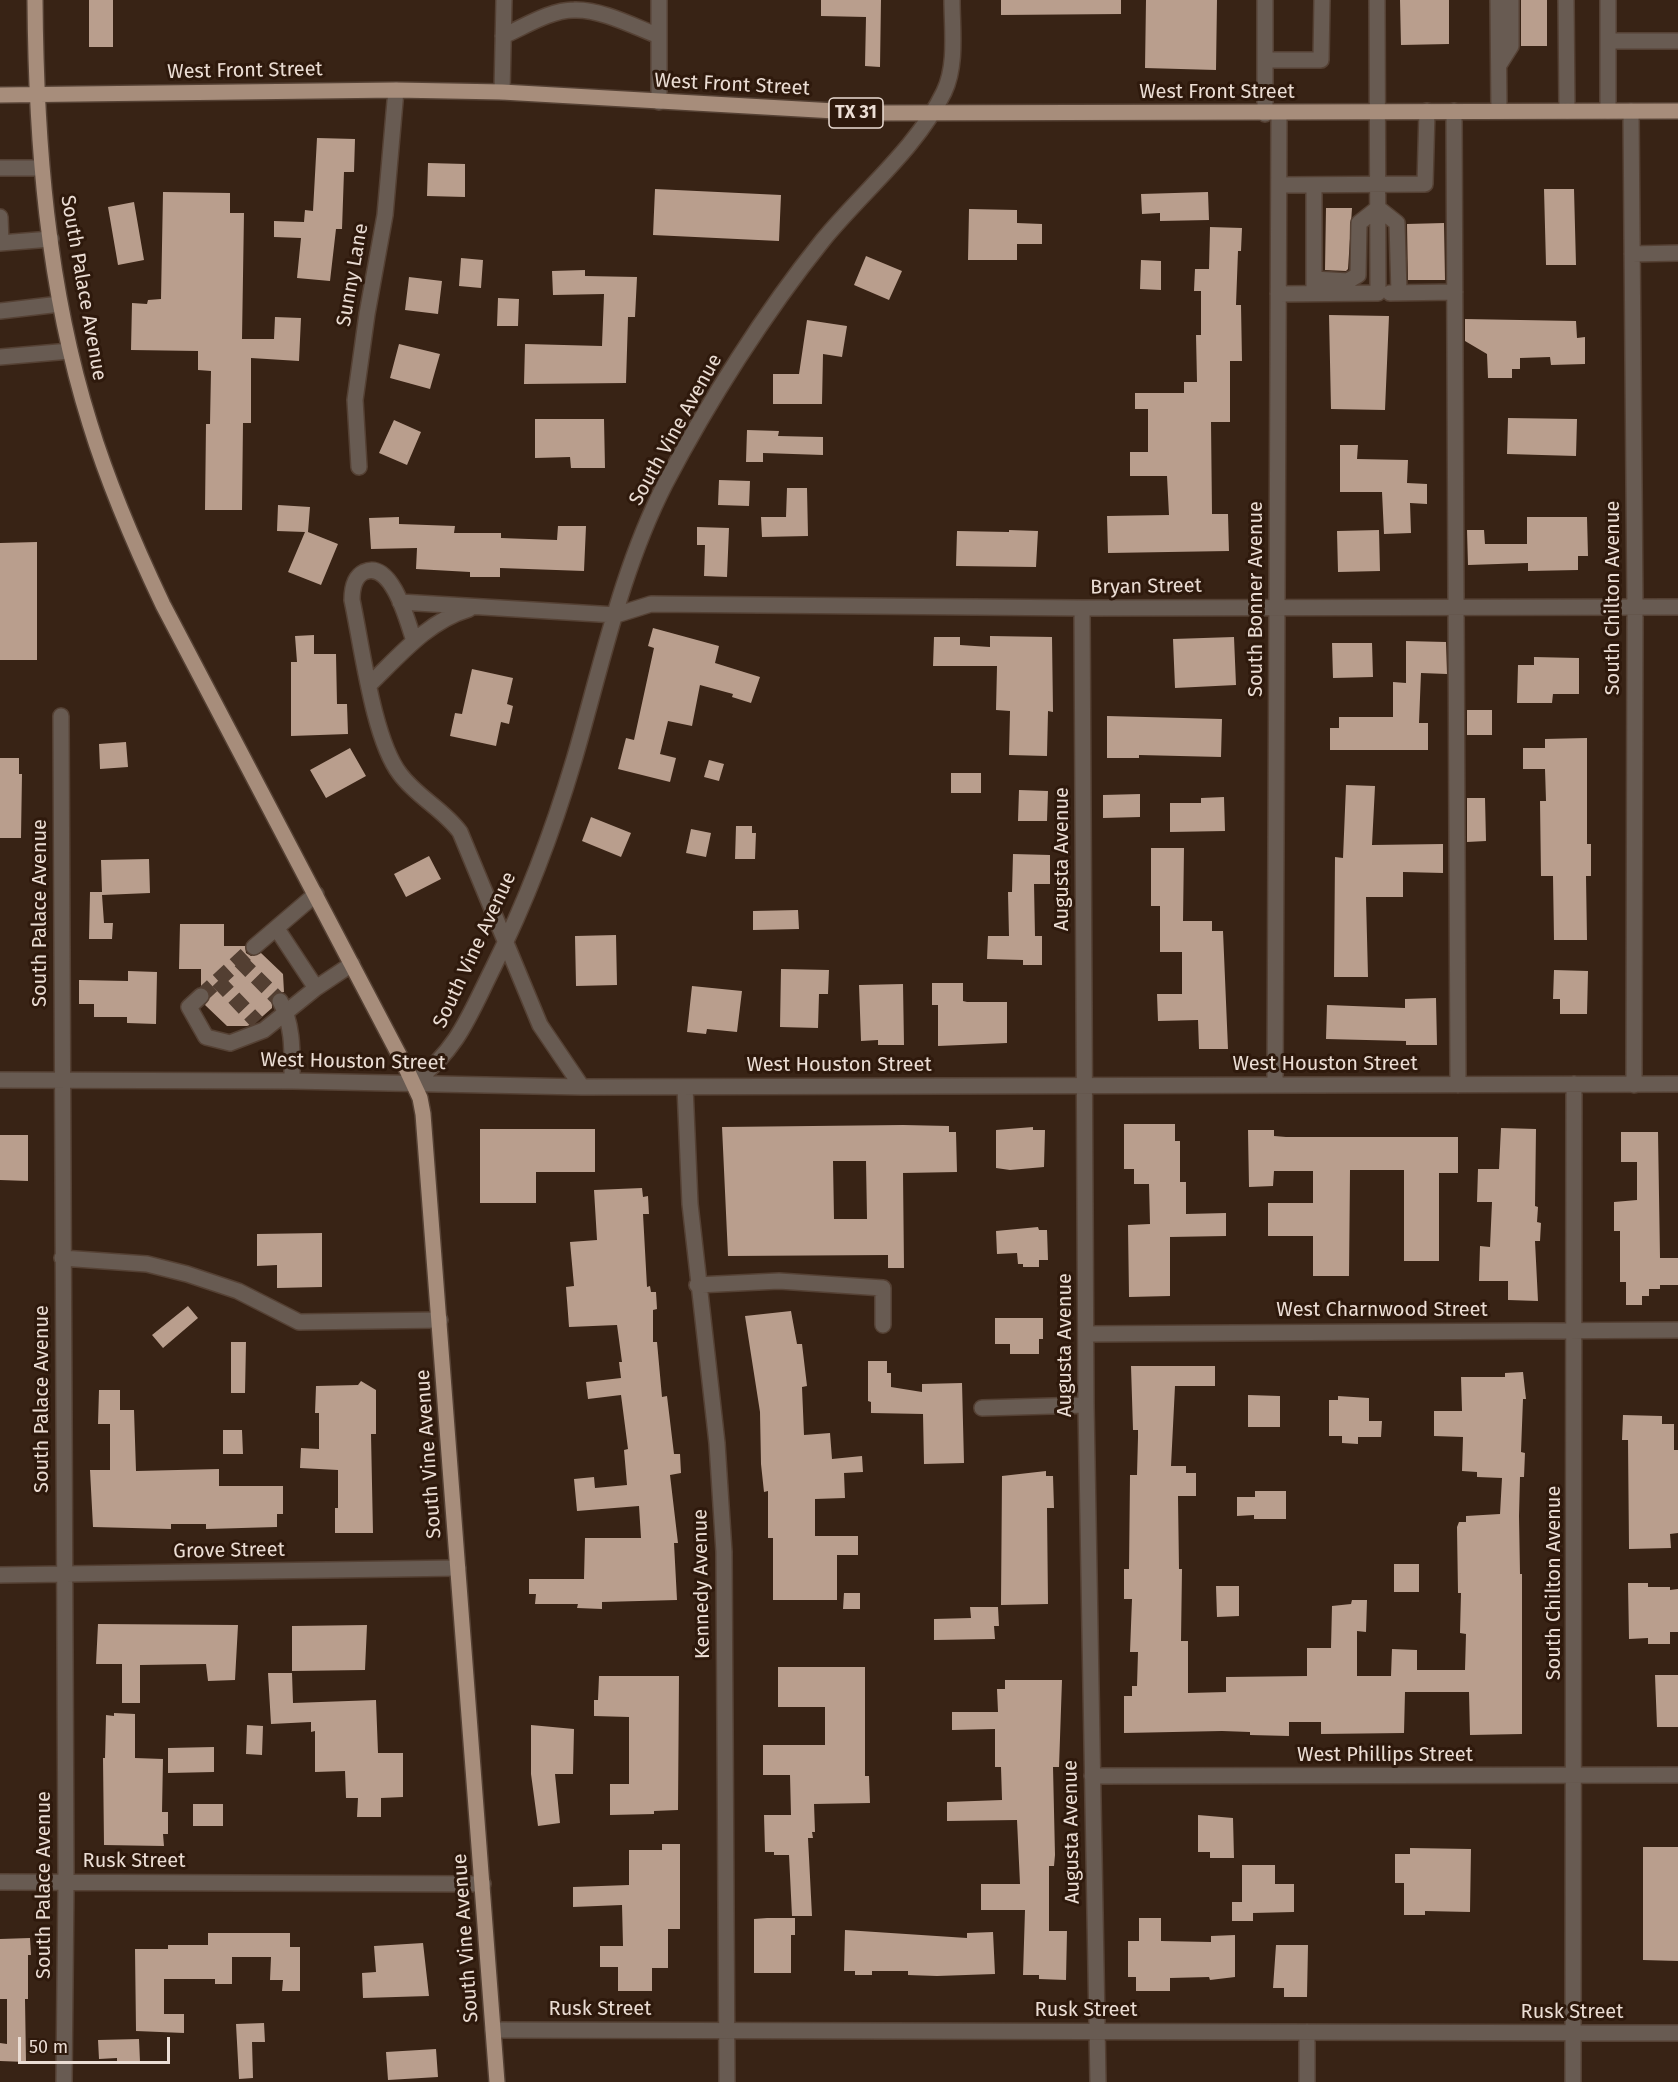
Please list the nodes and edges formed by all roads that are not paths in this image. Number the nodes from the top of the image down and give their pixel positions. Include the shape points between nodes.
1 (35, 0) edge
2 (504, 0) edge
3 (659, 0) edge
4 (952, 0) edge
5 (1265, 0) edge
6 (1322, 0) edge
7 (1377, 0) edge
8 (1498, 0) edge
9 (1512, 0) edge
10 (1566, 0) edge
11 (1608, 0) edge
12 (503, 36) junction
13 (659, 36) junction
14 (1608, 41) junction
15 (1678, 41) edge
16 (1265, 60) junction
17 (1499, 65) junction
18 (396, 90) junction
19 (502, 92) junction
20 (0, 95) edge
21 (36, 95) junction
22 (659, 102) junction
23 (1379, 111) junction
24 (1427, 111) junction
25 (1454, 111) junction
26 (1499, 111) junction
27 (1567, 111) junction
28 (1608, 111) junction
29 (1631, 111) junction
30 (1678, 111) edge
31 (932, 112) junction
32 (1272, 114) junction
33 (0, 168) edge
34 (41, 168) junction
35 (1279, 185) junction
36 (1314, 185) junction
37 (1378, 185) junction
38 (1378, 208) junction
39 (0, 217) edge
40 (51, 240) junction
41 (1, 243) edge
42 (1678, 253) edge
43 (1632, 254) junction
44 (1314, 286) junction
45 (1455, 292) junction
46 (1378, 293) junction
47 (1399, 293) junction
48 (1278, 294) junction
49 (60, 304) junction
50 (0, 311) edge
51 (70, 351) junction
52 (0, 357) edge
53 (359, 467) dead end
54 (400, 602) junction
55 (479, 606) junction
56 (1276, 606) junction
57 (1678, 607) edge
58 (1082, 608) junction
59 (1456, 608) junction
60 (1635, 608) junction
61 (616, 615) junction
62 (414, 641) junction
63 (370, 684) junction
64 (61, 716) dead end
65 (316, 894) junction
66 (277, 929) junction
67 (506, 942) junction
68 (254, 946) tunnel mouth
69 (352, 964) junction
70 (316, 988) junction
71 (201, 996) tunnel mouth
72 (283, 1007) junction
73 (0, 1080) edge
74 (61, 1080) junction
75 (292, 1081) junction
76 (414, 1083) junction
77 (1083, 1084) junction
78 (1574, 1084) junction
79 (1678, 1084) edge
80 (1275, 1085) junction
81 (1458, 1085) junction
82 (1634, 1085) junction
83 (582, 1087) junction
84 (685, 1087) junction
85 (62, 1258) junction
86 (697, 1285) junction
87 (440, 1320) junction
88 (883, 1325) dead end
89 (1678, 1329) edge
90 (1575, 1330) junction
91 (1086, 1334) junction
92 (1086, 1406) junction
93 (982, 1408) dead end
94 (458, 1568) junction
95 (0, 1575) edge
96 (64, 1575) junction
97 (1575, 1775) junction
98 (1678, 1775) edge
99 (1092, 1776) junction
100 (0, 1882) edge
101 (66, 1882) junction
102 (483, 1884) junction
103 (493, 2030) junction
104 (727, 2031) junction
105 (1098, 2031) junction
106 (1307, 2032) junction
107 (1573, 2033) junction
108 (1678, 2033) edge
109 (64, 2082) edge
110 (497, 2082) edge
111 (727, 2082) edge
112 (1098, 2082) edge
113 (1307, 2082) edge
114 (1573, 2082) edge

1 - 21 main road, South Palace Avenue
2 - 12 street
3 - 13 street
4 - 31 street, South Vine Avenue via 949,80
5 - 16 street, South Bonner Avenue
6 - 16 street via 1321,60
7 - 23 street
8 - 17 street
9 - 17 street via 1511,46
10 - 27 street
11 - 14 street
12 - 13 street via 573,9 589,10
12 - 19 street
13 - 22 street
14 - 15 street
14 - 28 street
16 - 32 street, South Bonner Avenue
17 - 26 street
18 - 19 main road, West Front Street / TX 31
18 - 21 main road, West Front Street / TX 31
18 - 53 street, Sunny Lane via 385,215 356,400
19 - 22 main road, West Front Street / TX 31
20 - 21 main road, West Front Street / TX 31
21 - 34 main road, South Palace Avenue
22 - 31 main road, West Front Street / TX 31 via 870,113
23 - 24 main road, West Front Street / TX 31
23 - 32 main road, West Front Street / TX 31
23 - 37 street
24 - 25 main road, West Front Street / TX 31
24 - 37 street via 1425,184
25 - 26 main road, West Front Street / TX 31
25 - 45 street
26 - 27 main road, West Front Street / TX 31
27 - 28 main road, West Front Street / TX 31
28 - 29 main road, West Front Street / TX 31
29 - 30 main road, West Front Street / TX 31
29 - 43 street, South Chilton Avenue
31 - 32 main road, West Front Street / TX 31
31 - 61 street, South Vine Avenue via 820,244 719,392 653,511
32 - 35 street, South Bonner Avenue
33 - 34 street
34 - 40 main road, South Palace Avenue
35 - 36 street
35 - 48 street, South Bonner Avenue
36 - 37 street
36 - 44 street
37 - 38 street
38 - 44 street via 1359,223 1358,275 1348,281
38 - 46 street
38 - 47 street via 1397,223
39 - 41 street
40 - 41 street
40 - 49 main road, South Palace Avenue
42 - 43 street
43 - 60 street, South Chilton Avenue
44 - 46 street
44 - 48 street
45 - 47 street
45 - 59 street
46 - 47 street
48 - 56 street, South Bonner Avenue
49 - 50 street
49 - 51 main road, South Palace Avenue
51 - 52 street
51 - 65 main road, South Palace Avenue via 103,465 143,562
54 - 55 street
54 - 62 street
54 - 63 street via 384,574 363,573 353,585 352,600
55 - 61 street
55 - 62 street via 444,618
56 - 58 street, Bryan Street
56 - 59 street, Bryan Street
56 - 80 street, South Bonner Avenue
57 - 60 street, Bryan Street
58 - 61 street, Bryan Street via 651,604
58 - 77 street, Augusta Avenue
59 - 60 street, Bryan Street
59 - 81 street
60 - 82 street, South Chilton Avenue
61 - 67 street, South Vine Avenue via 566,786
62 - 63 street
63 - 67 street via 386,749 410,786 451,819 460,832
64 - 74 street, South Palace Avenue
65 - 66 street
65 - 69 main road, South Palace Avenue
66 - 68 street
66 - 70 street
67 - 76 street, South Vine Avenue via 452,1048
67 - 83 street via 540,1025
69 - 70 street
69 - 76 main road, South Palace Avenue
70 - 72 street
71 - 72 street via 189,1007 206,1037 230,1043
72 - 75 street via 292,1044
73 - 74 street, West Houston Street
74 - 75 street, West Houston Street
74 - 85 street, South Palace Avenue
75 - 76 street, West Houston Street
76 - 83 street, West Houston Street
76 - 87 main road, South Vine Avenue via 426,1130
77 - 80 street, West Houston Street
77 - 84 street, West Houston Street
77 - 91 street, Augusta Avenue
78 - 81 street, West Houston Street
78 - 82 street, West Houston Street
78 - 90 street, South Chilton Avenue
79 - 82 street, West Houston Street
80 - 81 street, West Houston Street
83 - 84 street, West Houston Street
84 - 86 street, Kennedy Avenue
85 - 87 street via 147,1264 187,1274 238,1291 299,1322
85 - 96 street, South Palace Avenue
86 - 88 street via 780,1281 883,1288
86 - 104 street, Kennedy Avenue via 717,1443 724,1552
87 - 94 main road, South Vine Avenue
89 - 90 street, West Charnwood Street
90 - 91 street, West Charnwood Street
90 - 97 street, South Chilton Avenue
91 - 92 street, Augusta Avenue
92 - 93 street
92 - 99 street, Augusta Avenue
94 - 96 street, Grove Street
94 - 102 main road, South Vine Avenue
95 - 96 street, Grove Street
96 - 101 street, South Palace Avenue
97 - 98 street, West Phillips Street
97 - 99 street, West Phillips Street
97 - 107 street, South Chilton Avenue
99 - 105 street, Augusta Avenue
100 - 101 street, Rusk Street
101 - 102 street, Rusk Street
101 - 109 street, South Palace Avenue
102 - 103 main road, South Vine Avenue
103 - 104 street, Rusk Street
103 - 110 main road, South Vine Avenue
104 - 105 street, Rusk Street
104 - 111 street, Kennedy Avenue
105 - 106 street, Rusk Street
105 - 112 street, Augusta Avenue
106 - 107 street, Rusk Street
106 - 113 street
107 - 108 street, Rusk Street
107 - 114 street, South Chilton Avenue

